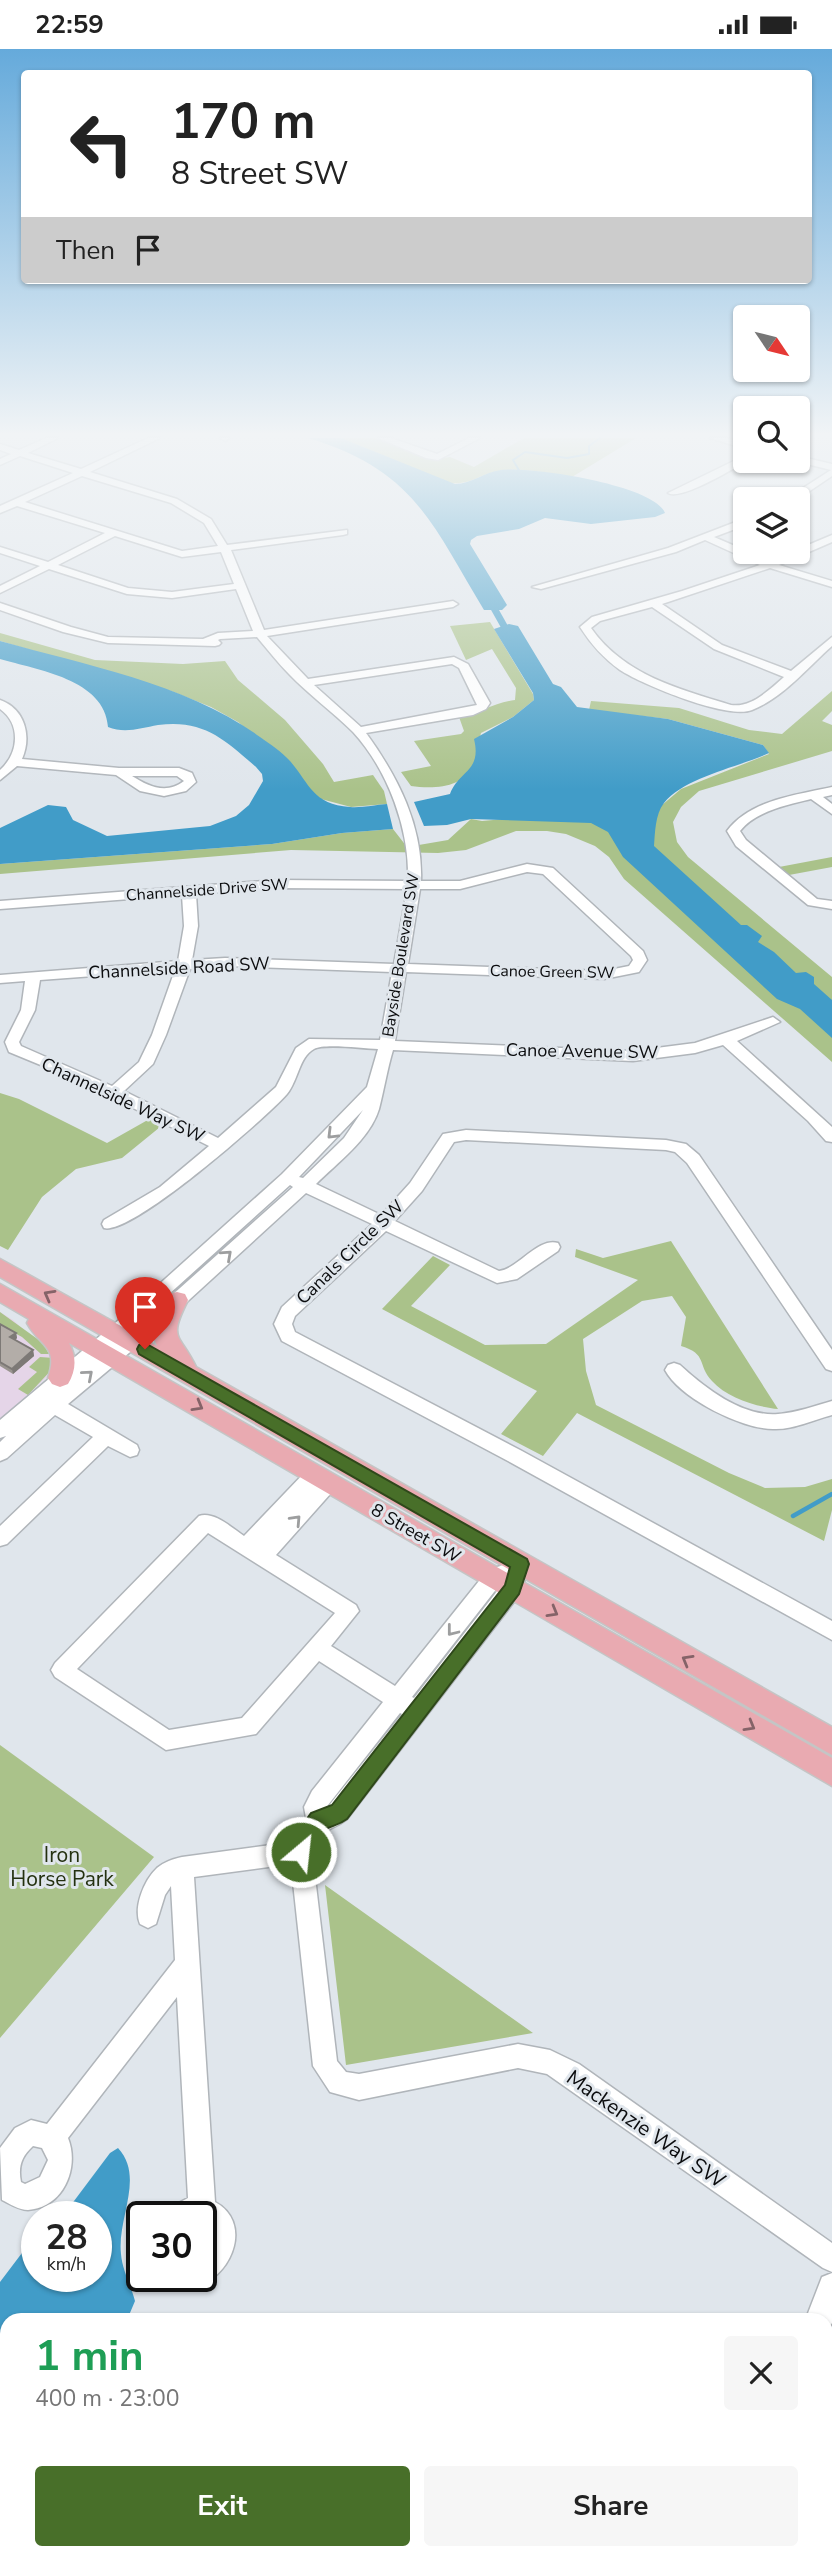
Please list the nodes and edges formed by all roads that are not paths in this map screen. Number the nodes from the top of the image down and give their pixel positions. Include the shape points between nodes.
1 (15, 555) edge
2 (69, 555) edge
3 (227, 555) edge
4 (665, 555) edge
5 (747, 555) edge
6 (793, 555) edge
7 (770, 565) junction
8 (47, 566) junction
9 (832, 584) edge
10 (239, 586) junction
11 (540, 589) dead end
12 (0, 590) edge
13 (654, 603) junction
14 (453, 604) dead end
15 (0, 606) edge
16 (260, 634) junction
17 (832, 640) edge
18 (791, 675) junction
19 (307, 683) junction
20 (0, 703) edge
21 (358, 731) junction
22 (16, 759) junction
23 (119, 772) junction
24 (0, 776) edge
25 (832, 791) edge
26 (814, 796) junction
27 (832, 810) edge
28 (414, 886) junction
29 (189, 891) junction
30 (0, 905) edge
31 (832, 905) edge
32 (184, 965) junction
33 (401, 968) junction
34 (33, 977) junction
35 (0, 979) edge
36 (773, 1022) dead end
37 (726, 1040) junction
38 (387, 1044) junction
39 (114, 1092) junction
40 (832, 1137) edge
41 (220, 1145) junction
42 (296, 1182) junction
43 (383, 1222) junction
44 (110, 1224) dead end
45 (552, 1247) dead end
46 (0, 1267) edge
47 (6, 1296) edge
48 (177, 1300) junction
49 (113, 1344) junction
50 (832, 1364) edge
51 (674, 1370) dead end
52 (190, 1375) junction
53 (60, 1378) junction
54 (54, 1405) junction
55 (832, 1408) edge
56 (0, 1431) edge
57 (106, 1437) junction
58 (130, 1450) dead end
59 (0, 1453) edge
60 (322, 1478) junction
61 (0, 1538) edge
62 (254, 1552) junction
63 (509, 1577) junction
64 (832, 1631) edge
65 (316, 1648) junction
66 (398, 1699) junction
67 (417, 1711) junction
68 (832, 1742) edge
69 (832, 1773) edge
70 (318, 1820) junction
71 (301, 1852) junction
72 (182, 1868) junction
73 (148, 1916) dead end
74 (187, 1965) junction
75 (52, 2138) junction
76 (5, 2141) edge
77 (4, 2195) edge
78 (190, 2201) edge
79 (217, 2220) edge
80 (832, 2259) edge
81 (217, 2260) edge
82 (832, 2287) edge
83 (821, 2313) edge

1 - 8 street
2 - 8 street
3 - 10 street, Bayside Boulevard SW
4 - 11 street via 616,573
5 - 7 street
6 - 7 street
7 - 9 street
7 - 13 street
8 - 10 street via 143,593 187,594
8 - 12 street
10 - 16 street, Bayside Boulevard SW
13 - 18 street via 705,642
13 - 18 street via 596,619 586,630 642,678 734,710 751,708
14 - 16 street
15 - 16 street via 108,640 221,642
16 - 19 street, Bayside Boulevard SW via 280,660
17 - 18 street
19 - 21 street, Bayside Boulevard SW
19 - 21 street via 454,660 464,666 484,703 473,711
20 - 22 street via 22,728
21 - 28 street, Bayside Boulevard SW via 400,799 415,858
22 - 23 street
22 - 24 street
23 - 23 street via 163,794 190,782 179,772
25 - 26 street
26 - 27 street
26 - 31 street via 757,812 733,831 741,843 813,902
28 - 29 street, Channelside Drive SW via 311,883
28 - 33 street, Bayside Boulevard SW
28 - 33 street, Canoe Green SW via 460,885 524,867 541,868 640,960 625,973 604,975
29 - 30 street, Channelside Drive SW
29 - 32 street via 191,926
32 - 33 street, Channelside Road SW
32 - 34 street, Channelside Road SW
32 - 39 street via 150,1056 136,1075
33 - 38 street, Bayside Boulevard SW
34 - 35 street, Channelside Road SW
34 - 39 street, Channelside Way SW via 32,994 12,1042 14,1049
36 - 37 street, Canoe Avenue SW
37 - 38 street, Canoe Avenue SW via 633,1056
37 - 40 street
38 - 41 street, Channelside Way SW via 309,1044 282,1090
38 - 42 street, Bayside Boulevard SW via 364,1123 350,1142
39 - 41 street, Channelside Way SW
41 - 44 street via 166,1191
42 - 43 street
48 -> 42 street, Bayside Boulevard SW
42 - 49 street, Bayside Boulevard SW
43 - 45 street via 497,1277 511,1275
43 - 50 street, Canals Circle SW via 428,1174 449,1138 466,1135 680,1148
43 - 64 street, Canals Circle SW via 288,1312 283,1324 288,1336
49 -> 46 main road, 8 Street SW
47 - 49 main road, 8 Street SW
47 - 53 main road via 61,1345 65,1361
48 - 49 street, Bayside Boulevard SW
48 - 52 main road via 163,1325 164,1338
49 - 52 main road, 8 Street SW
49 - 53 street
54 -> 49 street
49 -> 60 main road, 8 Street SW
51 - 55 street via 699,1392 759,1420 784,1421
52 - 63 main road, 8 Street SW
53 - 56 street
54 - 57 street
54 - 59 street
57 - 58 street
57 - 61 street
60 - 62 street
60 - 63 main road, 8 Street SW
62 - 65 street via 349,1611
62 - 65 street via 206,1522 62,1669 166,1740 248,1727
63 -> 66 street
63 - 67 street
68 -> 63 main road, 8 Street SW
63 -> 69 main road, 8 Street SW
65 - 66 street
66 - 67 street
66 - 70 street via 320,1798 315,1807
67 - 70 street via 340,1812
70 - 71 street
71 - 72 street
71 - 80 street, Mackenzie Way SW via 325,2066 339,2083 359,2087 518,2056 550,2063
72 - 73 street via 166,1874
72 - 74 street
74 - 75 street
74 - 78 street
75 - 76 street via 31,2133
75 - 77 street via 61,2159 52,2184 30,2197
76 - 77 street
79 - 81 street via 224,2239
82 - 83 street

